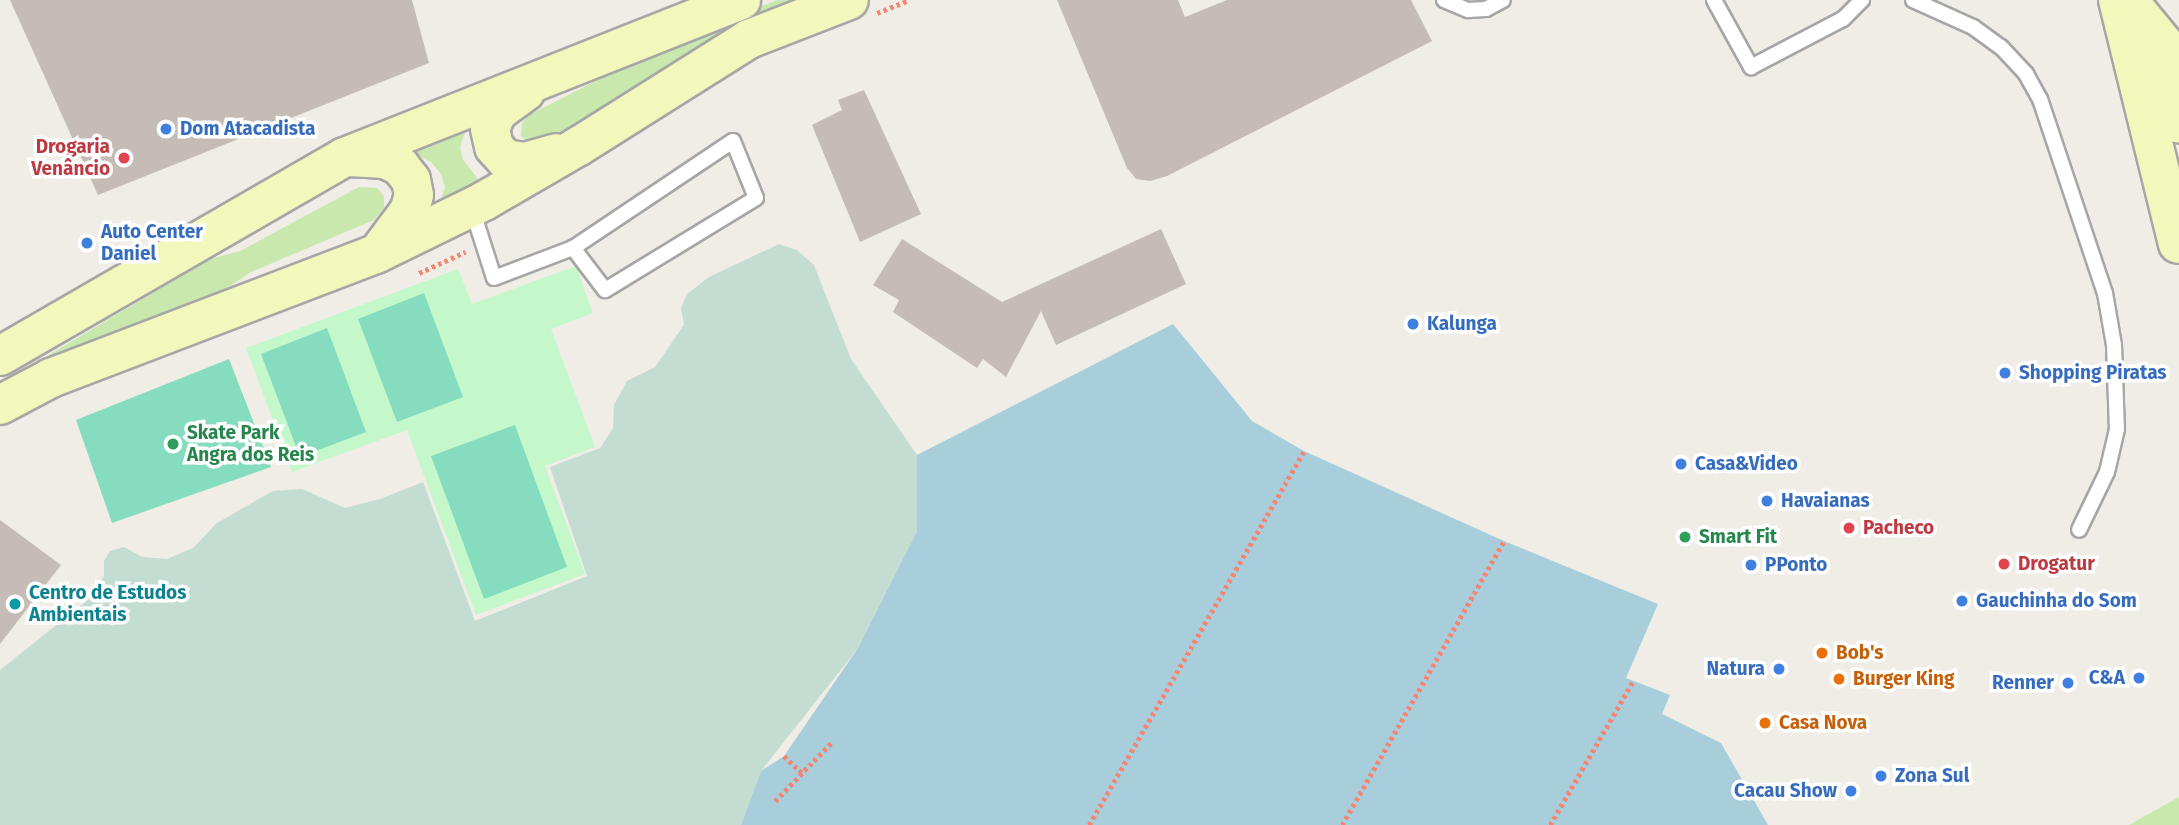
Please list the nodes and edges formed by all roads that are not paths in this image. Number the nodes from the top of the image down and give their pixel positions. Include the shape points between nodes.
1 (741, 0) edge
2 (1444, 0) edge
3 (1503, 0) edge
4 (1714, 0) edge
5 (1862, 0) edge
6 (1913, 0) edge
7 (2120, 0) edge
8 (2127, 0) edge
9 (862, 7) edge
10 (2179, 62) edge
11 (550, 75) junction
12 (2179, 124) edge
13 (579, 146) junction
14 (345, 157) junction
15 (471, 208) junction
16 (2178, 244) edge
17 (573, 248) junction
18 (376, 254) junction
19 (0, 356) edge
20 (0, 405) edge
21 (2079, 530) dead end

1 - 11 main road
2 - 3 lane via 1468,10 1486,9
4 - 5 lane via 1751,67 1843,19
6 - 21 lane via 1973,27 2001,47 2026,75 2040,99 2105,293 2115,355 2118,429 2107,472
7 - 12 main road
7 - 16 main road
8 - 10 main road
9 - 13 main road via 749,39
11 - 13 main road via 497,112 490,129 494,147 505,159 525,162
11 - 14 main road
13 - 15 main road
14 - 18 main road via 385,159 400,166 411,180 414,195 409,211
14 - 19 main road
15 - 17 lane via 494,278
15 - 18 main road
17 - 17 lane via 699,164 733,141 756,198 605,290
18 - 20 main road via 51,378

